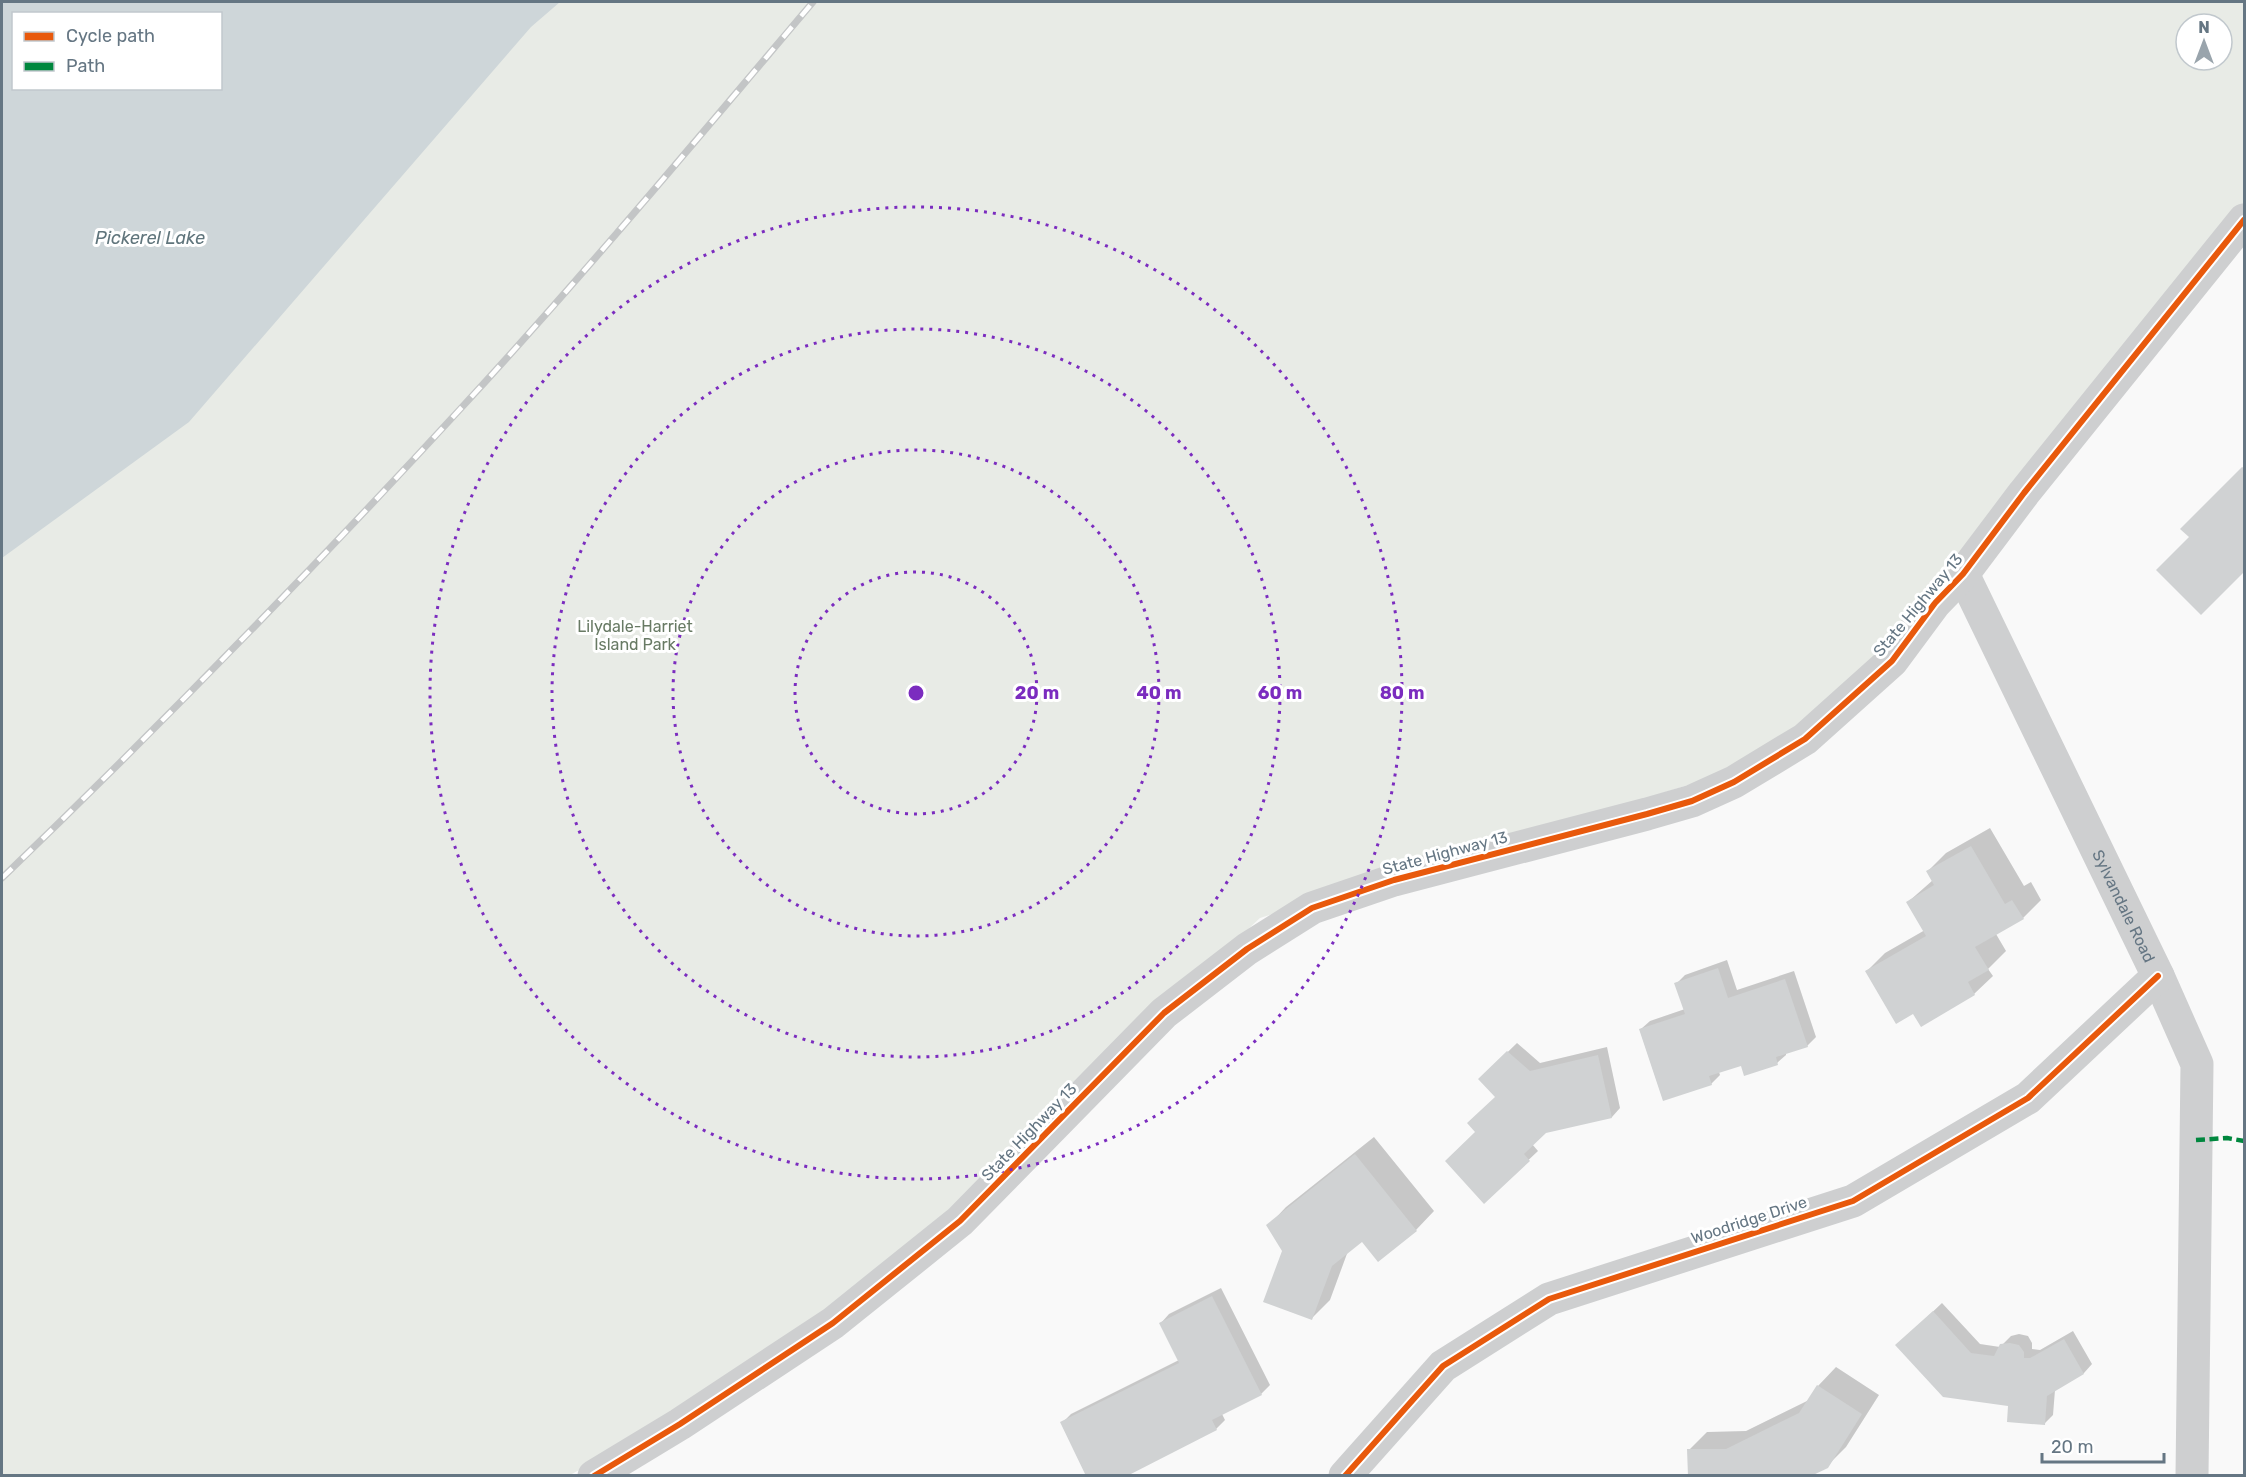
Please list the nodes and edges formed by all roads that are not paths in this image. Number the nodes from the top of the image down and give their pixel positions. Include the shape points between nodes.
1 (2244, 220) edge
2 (1963, 574) junction
3 (2158, 976) junction
4 (594, 1476) edge
5 (1345, 1476) edge
6 (2192, 1476) edge

1 - 2 street, State Highway 13
2 - 3 street, Sylvandale Road
2 - 4 street, State Highway 13 via 1935,603 1892,661 1804,739 1734,782 1692,801 1374,887 1312,908 1246,950 1164,1013 960,1221 833,1323
3 - 5 street, Woodridge Drive via 2028,1098 1853,1201 1549,1299 1443,1366
3 - 6 street, Sylvandale Road via 2197,1064

